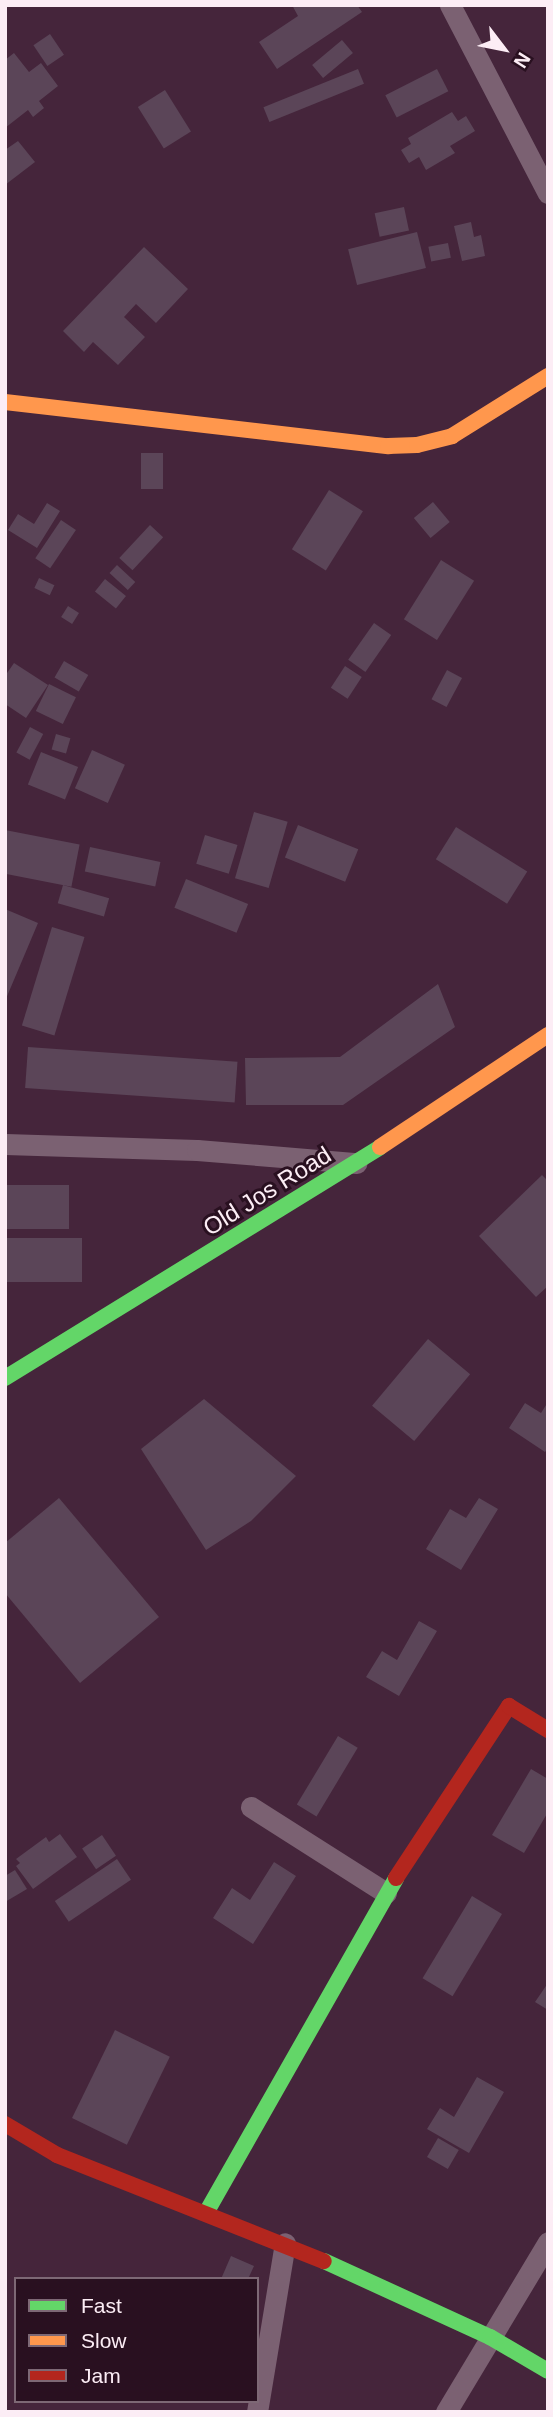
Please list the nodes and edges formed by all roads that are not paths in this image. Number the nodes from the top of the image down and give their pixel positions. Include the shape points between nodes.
1 (450, 5) edge
2 (548, 193) edge
3 (548, 376) edge
4 (5, 402) edge
5 (548, 1035) edge
6 (5, 1144) edge
7 (356, 1163) junction
8 (5, 1378) edge
9 (548, 1730) edge
10 (251, 1807) dead end
11 (386, 1893) junction
12 (5, 2124) edge
13 (206, 2213) junction
14 (548, 2242) edge
15 (285, 2243) junction
16 (490, 2337) junction
17 (548, 2371) edge
18 (259, 2400) edge
19 (446, 2412) edge

1 - 2 street
3 - 4 street via 452,436 417,445 388,446
5 - 7 street, Old Jos Road
6 - 7 street via 197,1150
7 - 8 street, Old Jos Road
9 - 11 street via 509,1706
10 - 11 street
11 - 13 street
12 - 13 street via 57,2155
13 - 15 street
14 - 16 street
15 - 16 street
15 - 18 street
16 - 17 street
16 - 19 street

